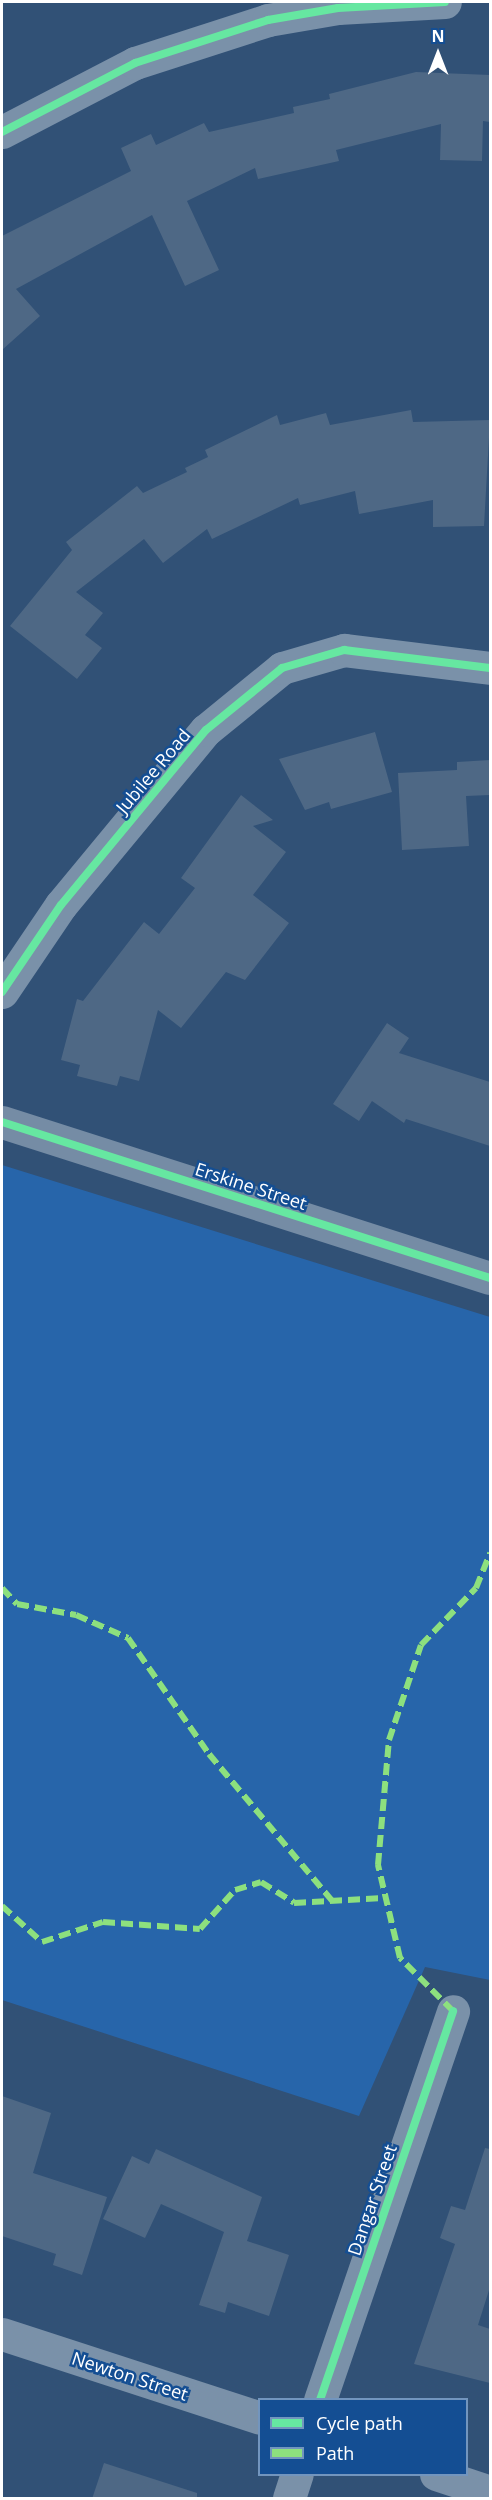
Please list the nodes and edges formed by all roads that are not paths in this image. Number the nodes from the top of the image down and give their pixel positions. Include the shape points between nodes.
1 (445, 2) edge
2 (2, 132) edge
3 (490, 668) edge
4 (2, 992) edge
5 (2, 1122) edge
6 (490, 1278) edge
7 (453, 2011) dead end
8 (2, 2334) edge
9 (321, 2398) edge
10 (258, 2417) edge
11 (297, 2476) edge
12 (439, 2476) edge
13 (490, 2492) edge
14 (289, 2499) edge

1 - 2 street via 338,8 268,20 135,63
3 - 4 street, Jubilee Road via 344,650 282,668 206,730 61,905
5 - 6 street, Erskine Street
7 - 9 street, Dangar Street
8 - 10 street, Newton Street
11 - 14 street
12 - 13 street

